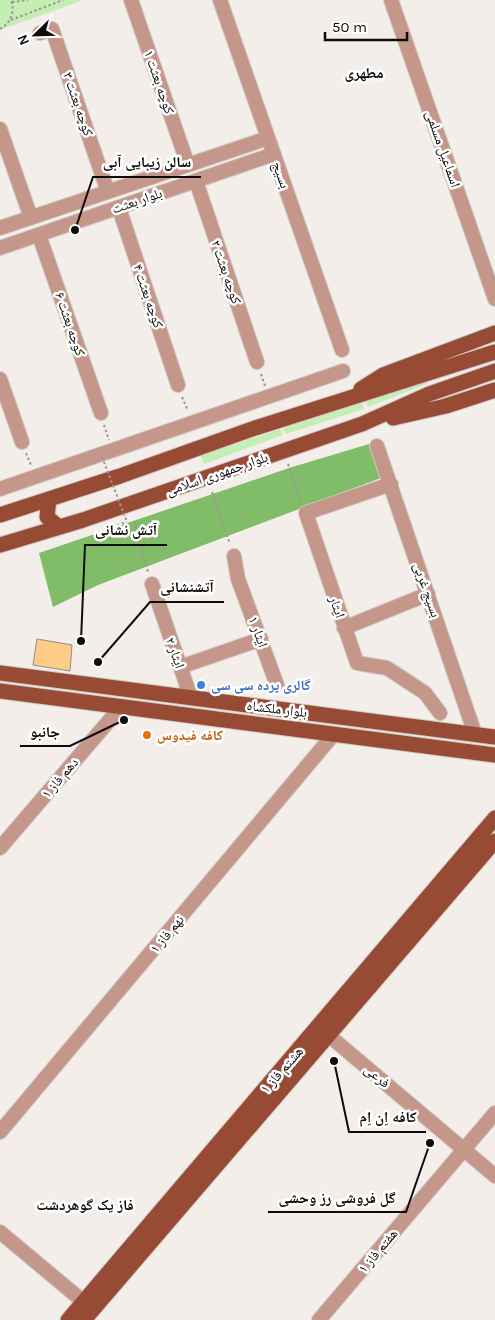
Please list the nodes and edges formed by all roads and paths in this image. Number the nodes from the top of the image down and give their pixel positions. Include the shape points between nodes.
1 (28, 0) edge
2 (63, 0) edge
3 (131, 0) edge
4 (220, 0) edge
5 (391, 0) edge
6 (12, 1) edge
7 (10, 20) junction
8 (0, 29) edge
9 (40, 33) dead end
10 (0, 129) edge
11 (268, 138) junction
12 (274, 154) junction
13 (188, 165) junction
14 (148, 178) junction
15 (196, 181) junction
16 (108, 192) junction
17 (154, 195) junction
18 (72, 204) junction
19 (119, 208) junction
20 (31, 218) junction
21 (78, 222) junction
22 (0, 228) edge
23 (39, 235) junction
24 (0, 248) edge
25 (495, 299) edge
26 (495, 333) edge
27 (342, 350) dead end
28 (495, 352) edge
29 (257, 362) joint
30 (343, 371) dead end
31 (495, 371) edge
32 (0, 378) edge
33 (178, 385) joint
34 (495, 390) edge
35 (269, 397) junction
36 (345, 400) junction
37 (101, 413) joint
38 (192, 423) junction
39 (362, 424) junction
40 (22, 442) joint
41 (377, 446) dead end
42 (116, 451) junction
43 (288, 464) dead end
44 (35, 477) junction
45 (391, 484) junction
46 (0, 489) edge
47 (212, 492) dead end
48 (49, 499) junction
49 (306, 513) junction
50 (0, 515) edge
51 (134, 521) dead end
52 (117, 525) dead end
53 (59, 527) junction
54 (0, 545) edge
55 (234, 556) joint
56 (152, 584) joint
57 (428, 594) junction
58 (344, 628) junction
59 (261, 639) junction
60 (180, 667) junction
61 (0, 673) edge
62 (52, 680) junction
63 (277, 685) dead end
64 (0, 691) edge
65 (48, 698) junction
66 (191, 698) junction
67 (120, 708) junction
68 (440, 714) dead end
69 (475, 734) junction
70 (333, 735) junction
71 (495, 737) edge
72 (495, 755) edge
73 (495, 818) edge
74 (495, 841) edge
75 (0, 848) edge
76 (323, 1031) junction
77 (495, 1113) edge
78 (0, 1132) edge
79 (464, 1150) junction
80 (495, 1176) edge
81 (0, 1232) edge
82 (87, 1310) edge
83 (68, 1320) edge
84 (319, 1320) edge

1 - 6 path
2 - 7 path
3 - 13 street, کوچه بعثت ۱
4 - 11 street, بسیج
5 - 25 street, اسماعیل مسلمی
6 - 7 path
7 - 8 path
9 - 16 street, کوچه بعثت ۳ via 52,29
10 - 20 street
11 - 12 street, بسیج
11 - 13 street, بلوار بعثت
12 - 15 street, بلوار بعثت
12 - 27 street, بسیج
13 - 14 street, بلوار بعثت
14 - 16 street, بلوار بعثت
14 - 17 street
15 - 17 street, بلوار بعثت
15 - 29 street, کوچه بعثت ۲
16 - 18 street, بلوار بعثت
17 - 19 street, بلوار بعثت
18 - 20 street, بلوار بعثت
18 - 21 street
19 - 21 street, بلوار بعثت
19 - 33 street, کوچه بعثت ۴
20 - 22 street, بلوار بعثت
21 - 23 street, بلوار بعثت
23 - 24 street, بلوار بعثت
23 - 37 street, کوچه بعثت ۶
26 - 36 main road via 383,375
28 - 36 main road
29 - 35 path
30 - 35 street
31 - 39 main road, بلوار جمهوری اسلامی via 430,394
32 - 40 street
33 - 38 path
34 - 39 main road via 446,406
35 - 38 street
36 - 48 main road
37 - 42 path
38 - 42 street
39 - 53 main road, بلوار جمهوری اسلامی
40 - 44 path
41 - 45 street, بسیج غربی
42 - 44 street
42 - 52 path, bridge via 127,522
43 - 49 path
44 - 46 street
45 - 49 street
45 - 57 street, بسیج غربی
47 - 55 path
48 - 50 main road
48 - 53 main road via 47,517
49 - 58 street, ایثار
51 - 56 path
53 - 54 main road, بلوار جمهوری اسلامی
55 - 59 street, ایثار ۱ via 238,579
56 - 60 street, ایثار ۲
57 - 58 street
57 - 69 street, بسیج غربی
58 - 68 street, ایثار via 357,663 388,668 425,693
59 - 60 street
59 - 63 street, ایثار ۱
60 - 66 street, ایثار ۲
61 - 62 main road, بلوار ملکشاه
62 - 65 main road via 43,687
62 - 66 main road, بلوار ملکشاه
64 - 65 main road, بلوار ملکشاه
65 - 67 main road, بلوار ملکشاه
66 - 69 main road, بلوار ملکشاه
67 - 70 main road, بلوار ملکشاه
67 - 75 street, دهم فاز ۱
69 - 71 main road, بلوار ملکشاه
70 - 72 main road, بلوار ملکشاه
70 - 78 street, نهم فاز ۱
73 - 76 main road, هشتم فاز ۱
74 - 76 main road, هشتم فاز ۱
76 - 79 street, فرعی
76 - 82 main road, هشتم فاز ۱
77 - 79 street, هفتم فاز ۱
79 - 80 street, فرعی
79 - 84 street, هفتم فاز ۱
81 - 82 street
82 - 83 main road, هشتم فاز ۱

